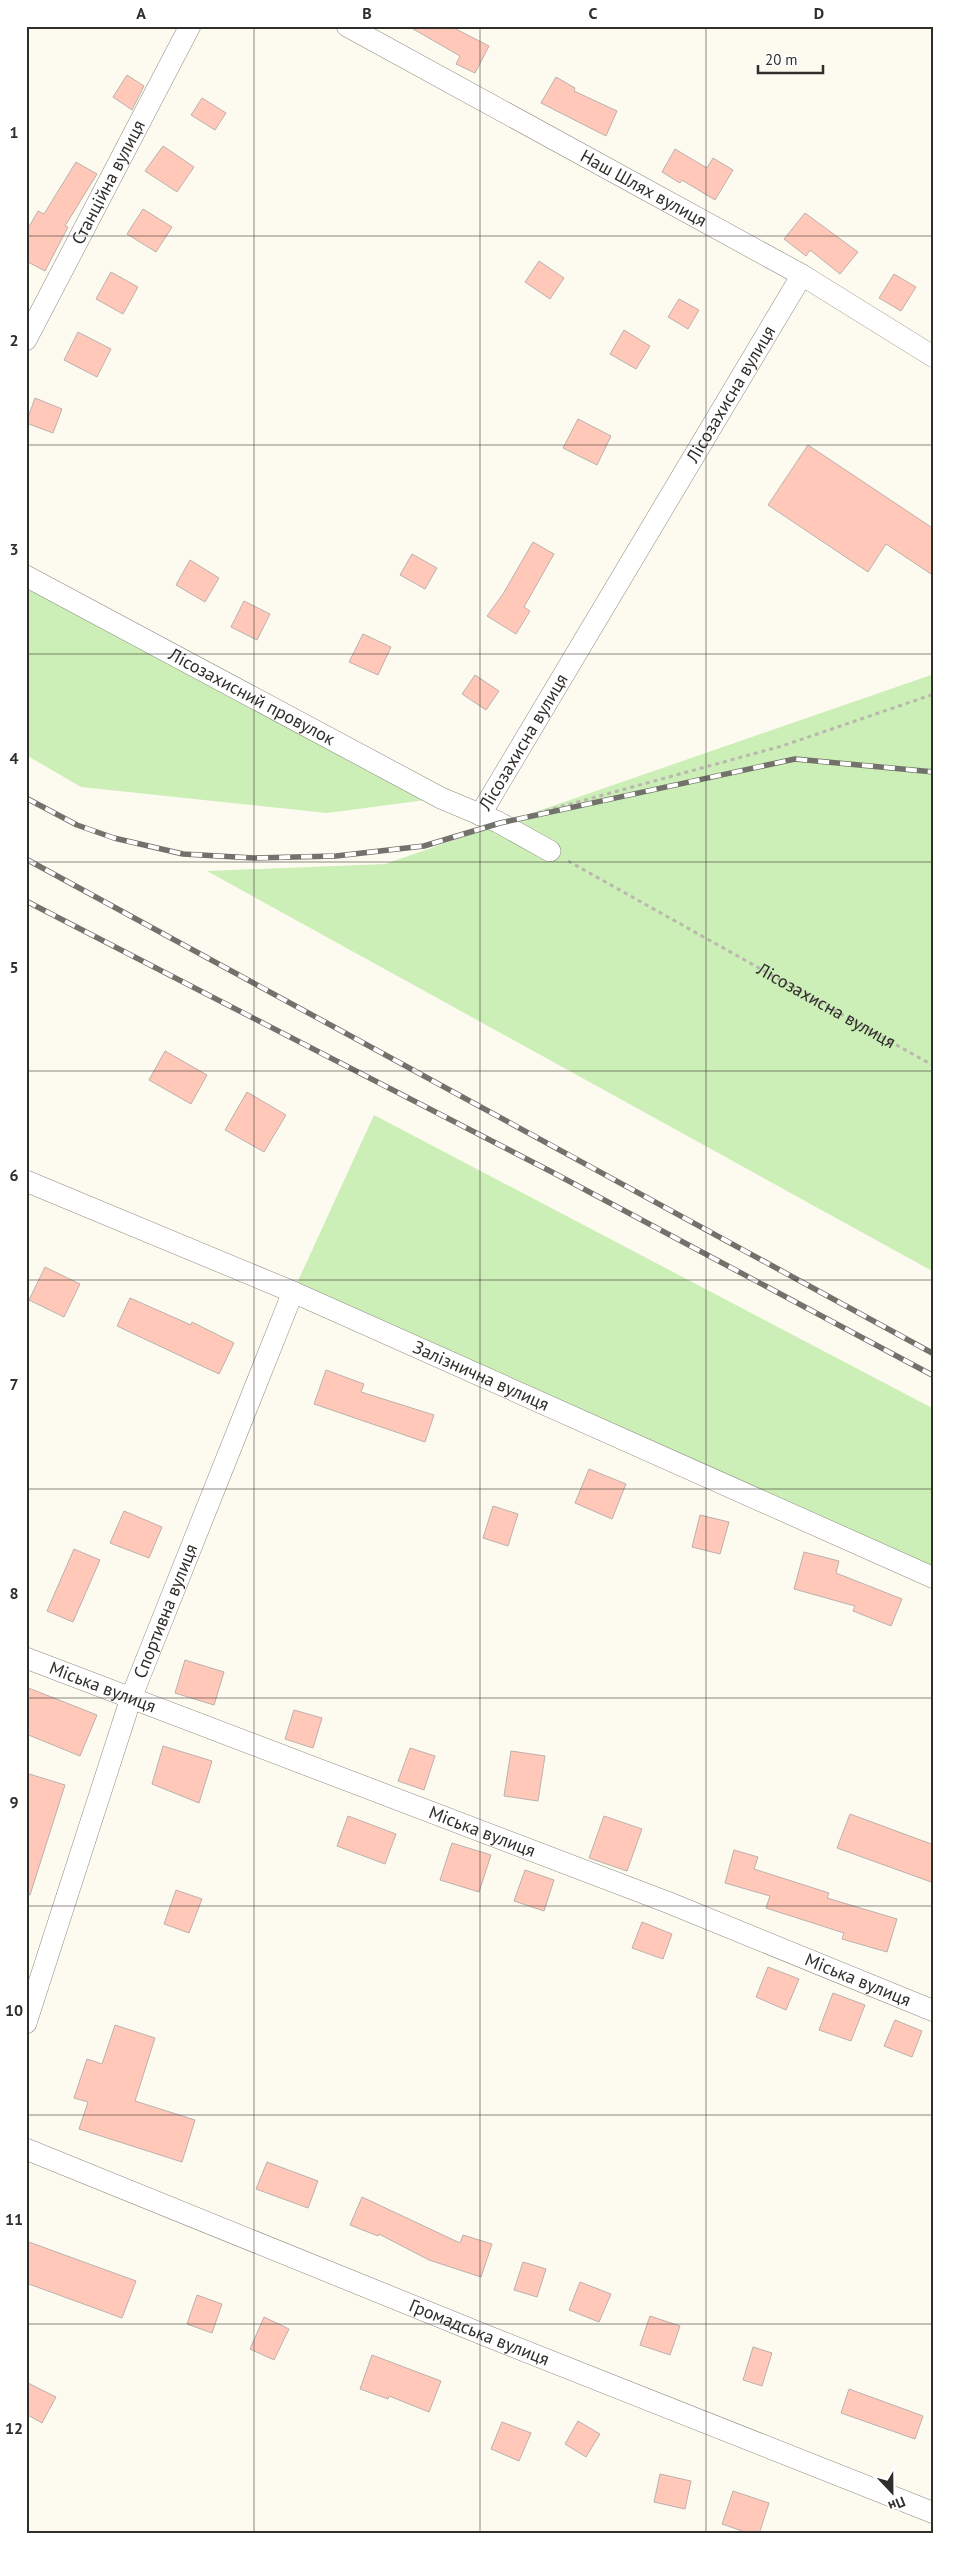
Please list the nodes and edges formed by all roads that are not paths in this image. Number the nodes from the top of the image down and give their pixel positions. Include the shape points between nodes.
1 (190, 26) edge
2 (347, 26) edge
3 (802, 275) junction
4 (26, 340) edge
5 (934, 357) edge
6 (26, 576) edge
7 (489, 819) junction
8 (550, 851) road end
9 (26, 1181) edge
10 (293, 1292) junction
11 (934, 1578) edge
12 (26, 1658) edge
13 (131, 1698) junction
14 (934, 2010) edge
15 (26, 2023) edge
16 (26, 2148) edge
17 (934, 2513) edge

1 - 4 street, Станційна вулиця
2 - 3 street, Наш Шлях вулиця
3 - 5 street, Наш Шлях вулиця
3 - 7 street, Лісозахисна вулиця
6 - 7 street, Лісозахисний провулок via 441,798
7 - 8 street, Лісозахисна вулиця
9 - 10 street, Залізнична вулиця
10 - 11 street, Залізнична вулиця
10 - 13 street, Спортивна вулиця
12 - 13 street, Міська вулиця
13 - 14 street, Міська вулиця via 668,1902
13 - 15 street, Спортивна вулиця
16 - 17 street, Громадська вулиця via 482,2334

